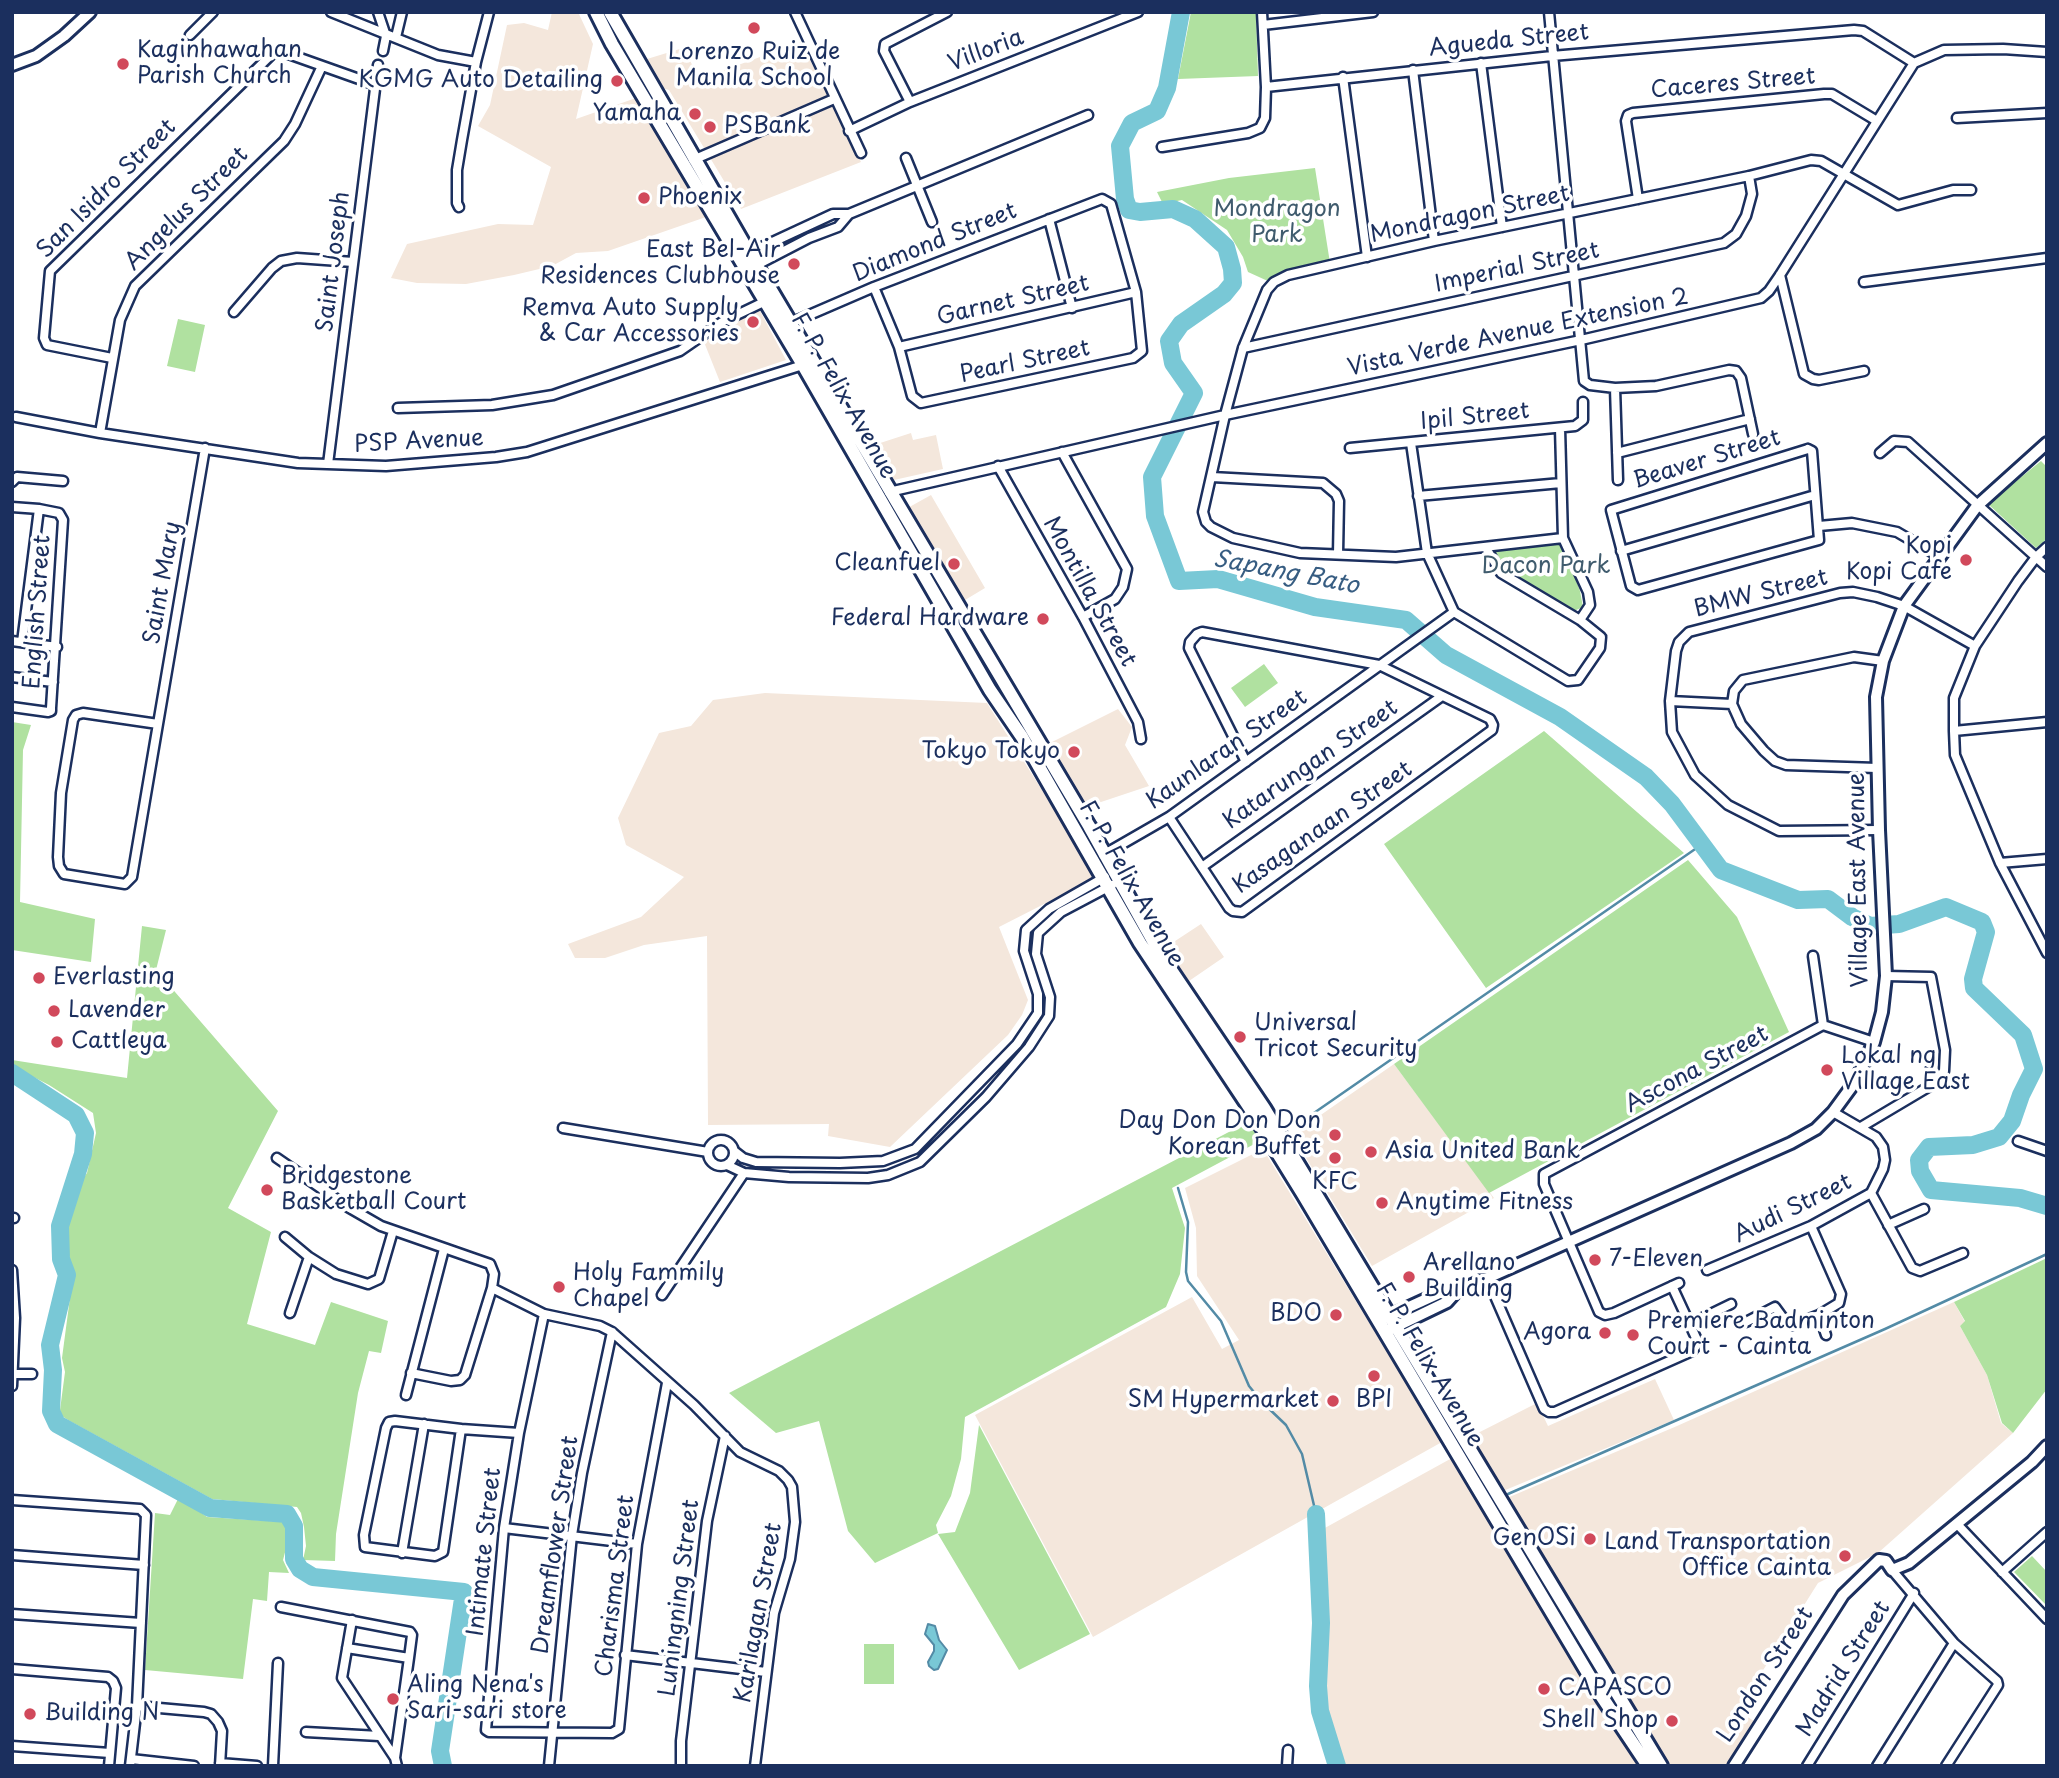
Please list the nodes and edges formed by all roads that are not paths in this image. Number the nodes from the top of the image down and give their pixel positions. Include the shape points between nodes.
1 (90, 12) edge
2 (331, 12) edge
3 (378, 12) edge
4 (402, 12) edge
5 (489, 12) edge
6 (596, 12) edge
7 (610, 12) edge
8 (795, 12) edge
9 (947, 12) edge
10 (1138, 12) edge
11 (1262, 12) edge
12 (1373, 12) edge
13 (1549, 12) edge
14 (207, 14) edge
15 (1263, 26) junction
16 (385, 32) junction
17 (190, 35) dead end
18 (396, 37) junction
19 (383, 51) dead end
20 (2047, 52) edge
21 (1552, 56) junction
22 (477, 62) junction
23 (1482, 63) junction
24 (1914, 63) junction
25 (12, 65) edge
26 (378, 65) dead end
27 (322, 66) junction
28 (1413, 70) junction
29 (1343, 77) junction
30 (376, 85) junction
31 (1266, 87) junction
32 (834, 99) junction
33 (910, 102) junction
34 (2047, 113) edge
35 (1088, 115) dead end
36 (1957, 118) dead end
37 (1877, 121) junction
38 (849, 131) junction
39 (1162, 147) dead end
40 (861, 153) dead end
41 (906, 158) dead end
42 (690, 161) junction
43 (1844, 174) junction
44 (1749, 176) junction
45 (917, 186) junction
46 (1971, 190) dead end
47 (1638, 199) junction
48 (459, 207) dead end
49 (1569, 212) junction
50 (849, 214) junction
51 (1049, 219) junction
52 (932, 222) dead end
53 (1502, 227) junction
54 (1434, 241) junction
55 (749, 253) junction
56 (1367, 257) junction
57 (2047, 258) edge
58 (353, 262) junction
59 (751, 267) junction
60 (1575, 274) junction
61 (1780, 275) junction
62 (1864, 282) dead end
63 (874, 287) junction
64 (1136, 292) junction
65 (769, 299) junction
66 (1072, 308) junction
67 (234, 312) dead end
68 (785, 325) junction
69 (1581, 340) junction
70 (899, 347) junction
71 (1243, 348) junction
72 (112, 358) junction
73 (808, 363) junction
74 (1864, 371) dead end
75 (1615, 388) junction
76 (1583, 402) dead end
77 (398, 408) dead end
78 (1225, 415) junction
79 (16, 416) dead end
80 (1750, 419) junction
81 (844, 425) junction
82 (1560, 428) junction
83 (100, 433) junction
84 (1753, 435) dead end
85 (1411, 443) junction
86 (2047, 443) edge
87 (205, 448) junction
88 (1350, 448) dead end
89 (1062, 452) junction
90 (1617, 453) junction
91 (1880, 453) dead end
92 (328, 464) junction
93 (998, 466) junction
94 (1212, 477) junction
95 (1618, 480) dead end
96 (63, 481) dead end
97 (12, 482) edge
98 (1561, 483) junction
99 (890, 492) junction
100 (1815, 495) junction
101 (1418, 496) junction
102 (878, 497) junction
103 (1978, 506) junction
104 (12, 507) edge
105 (38, 509) junction
106 (1819, 526) junction
107 (1563, 538) junction
108 (2047, 547) edge
109 (1486, 548) junction
110 (1621, 551) junction
111 (1427, 553) junction
112 (1338, 554) junction
113 (1940, 557) junction
114 (2036, 557) junction
115 (2047, 567) edge
116 (1904, 606) junction
117 (1454, 612) junction
118 (1083, 617) junction
119 (1580, 620) junction
120 (17, 642) edge
121 (1975, 646) junction
122 (57, 647) junction
123 (1883, 662) junction
124 (1379, 666) junction
125 (12, 677) edge
126 (52, 682) junction
127 (1443, 696) junction
128 (1670, 701) junction
129 (1732, 704) junction
130 (12, 707) edge
131 (2047, 722) edge
132 (158, 724) junction
133 (1954, 731) junction
134 (1141, 739) dead end
135 (1246, 762) junction
136 (1877, 768) junction
137 (1168, 817) junction
138 (1879, 830) junction
139 (1099, 857) junction
140 (2047, 859) edge
141 (2000, 863) junction
142 (1202, 866) junction
143 (1111, 879) junction
144 (2047, 953) edge
145 (1813, 956) dead end
146 (1886, 976) junction
147 (1823, 1025) junction
148 (1874, 1042) junction
149 (976, 1086) junction
150 (986, 1097) junction
151 (1833, 1112) junction
152 (1861, 1127) junction
153 (563, 1128) dead end
154 (2018, 1141) dead end
155 (734, 1151) junction
156 (2047, 1151) edge
157 (708, 1152) junction
158 (277, 1158) dead end
159 (883, 1161) junction
160 (727, 1165) junction
161 (744, 1173) junction
162 (888, 1175) junction
163 (1871, 1193) junction
164 (1924, 1209) dead end
165 (1888, 1225) junction
166 (1811, 1226) junction
167 (393, 1231) junction
168 (285, 1237) dead end
169 (1568, 1242) junction
170 (444, 1249) junction
171 (1963, 1253) dead end
172 (309, 1257) junction
173 (12, 1270) edge
174 (1707, 1270) dead end
175 (1487, 1278) junction
176 (492, 1288) junction
177 (662, 1294) dead end
178 (1731, 1304) dead end
179 (290, 1313) dead end
180 (544, 1314) junction
181 (1819, 1315) junction
182 (14, 1318) edge
183 (1746, 1322) dead end
184 (1387, 1324) junction
185 (1690, 1324) junction
186 (612, 1332) junction
187 (1826, 1335) dead end
188 (411, 1373) junction
189 (13, 1374) edge
190 (32, 1374) dead end
191 (667, 1383) junction
192 (12, 1386) edge
193 (405, 1395) dead end
194 (424, 1424) junction
195 (461, 1429) junction
196 (519, 1433) junction
197 (725, 1436) junction
198 (2047, 1446) edge
199 (12, 1500) edge
200 (1957, 1524) junction
201 (504, 1528) junction
202 (2047, 1532) edge
203 (572, 1535) junction
204 (637, 1544) junction
205 (402, 1553) junction
206 (12, 1555) edge
207 (145, 1565) junction
208 (1892, 1570) junction
209 (2002, 1572) junction
210 (1914, 1593) junction
211 (281, 1607) dead end
212 (12, 1614) edge
213 (2047, 1619) edge
214 (352, 1620) junction
215 (141, 1623) junction
216 (1954, 1643) junction
217 (347, 1648) junction
218 (625, 1655) junction
219 (410, 1658) junction
220 (691, 1662) junction
221 (278, 1663) dead end
222 (12, 1669) edge
223 (766, 1672) junction
224 (137, 1706) junction
225 (306, 1732) dead end
226 (553, 1732) junction
227 (379, 1736) junction
228 (12, 1746) edge
229 (1288, 1750) dead end
230 (110, 1753) junction
231 (396, 1762) edge
232 (131, 1763) edge
233 (220, 1764) edge
234 (108, 1766) edge
235 (194, 1766) edge
236 (257, 1766) edge
237 (273, 1766) edge
238 (549, 1766) edge
239 (681, 1766) edge
240 (755, 1766) edge
241 (1287, 1766) edge
242 (1648, 1766) edge
243 (1661, 1766) edge
244 (1734, 1766) edge
245 (1807, 1766) edge
246 (1877, 1766) edge
247 (1946, 1766) edge

1 - 25 street via 36,56
2 - 16 street
3 - 16 street
4 - 18 street
5 - 22 street
6 - 42 main road, F. P. Felix Avenue via 612,44
7 - 42 main road, F. P. Felix Avenue
8 - 32 street
9 - 33 street via 885,44 884,51
10 - 33 street, Villoria
11 - 15 street
12 - 15 street
13 - 21 street
14 - 17 street
15 - 31 street
16 - 18 street
16 - 19 street
18 - 22 street via 438,55
20 - 24 street via 1944,50
21 - 23 street, Agueda Street
21 - 24 street, Agueda Street via 1854,30
21 - 49 street
22 - 48 street via 457,170
23 - 28 street, Agueda Street
23 - 53 street
24 - 37 street, Vista Verde Avenue Extension 2
26 - 30 street, Saint Joseph
27 - 30 street, San Isidro Street
27 - 72 street, Angelus Street via 284,141 135,286 120,320
27 - 72 street, San Isidro Street via 277,51 267,57 50,271 47,345
28 - 29 street, Agueda Street
28 - 54 street
29 - 31 street, Agueda Street
29 - 56 street
30 - 58 street, Saint Joseph
31 - 39 street via 1260,128
32 - 38 street
32 - 42 street
33 - 38 street, Villoria
34 - 36 street
35 - 45 street
37 - 43 street, Vista Verde Avenue Extension 2
37 - 47 street, Caceres Street via 1832,94 1633,113 1626,121
38 - 40 street
41 - 45 street
42 - 55 main road, F. P. Felix Avenue
42 - 59 main road, F. P. Felix Avenue
43 - 44 street, Mondragon Street via 1811,160
43 - 46 street, Mondragon Street via 1898,205 1953,190
43 - 61 street, Vista Verde Avenue Extension 2
44 - 47 street, Mondragon Street
44 - 60 street, Imperial Street via 1752,194 1746,216 1736,234 1724,243
45 - 50 street
45 - 52 street
47 - 49 street, Mondragon Street
49 - 53 street, Mondragon Street
49 - 60 street
50 - 55 street via 833,214
50 - 59 street via 838,227
51 - 63 street, Diamond Street
51 - 64 street, Diamond Street via 1097,200 1111,204
51 - 66 street
53 - 54 street, Mondragon Street
54 - 56 street, Mondragon Street
55 - 59 main road, F. P. Felix Avenue
56 - 71 street, Mondragon Street via 1274,282
57 - 62 street
58 - 67 street via 281,261
58 - 92 street, Saint Joseph
59 - 65 main road, F. P. Felix Avenue
60 - 69 street
60 - 71 street, Imperial Street
61 - 69 street, Vista Verde Avenue Extension 2 via 1769,291 1754,300
61 - 74 street via 1804,373 1819,380
63 - 68 street, Diamond Street
63 - 70 street
64 - 66 street, Garnet Street
64 - 70 street, Pearl Street via 1142,348 1133,359 924,404 912,397
65 - 68 main road, F. P. Felix Avenue
65 - 77 street via 722,322 680,351 553,395 492,405
66 - 70 street, Garnet Street
68 - 73 main road, F. P. Felix Avenue
69 - 75 street via 1584,381
69 - 78 street, Vista Verde Avenue Extension 2
71 - 78 street, Mondragon Street
72 - 83 street, Angelus Street
73 - 81 main road, F. P. Felix Avenue
73 - 92 street, PSP Avenue via 527,452 386,466
75 - 80 street via 1656,386 1732,370 1741,377
75 - 90 street
76 - 82 street, Ipil Street via 1581,423
78 - 89 street, Vista Verde Avenue Extension 2
78 - 94 street, Mondragon Street
79 - 83 street, PSP Avenue
80 - 84 street
80 - 90 street
81 - 99 main road, F. P. Felix Avenue
81 - 102 main road, F. P. Felix Avenue
82 - 85 street, Ipil Street
82 - 98 street
83 - 87 street, PSP Avenue
85 - 88 street, Ipil Street
85 - 101 street
86 - 103 street, Village East Avenue
87 - 92 street, PSP Avenue
87 - 132 street, Saint Mary
89 - 93 street, Vista Verde Avenue Extension 2
89 - 118 street via 1127,569 1115,599
90 - 95 street
91 - 103 street via 1894,441 1908,442
93 - 99 street, Vista Verde Avenue Extension 2
93 - 118 street, Montilla Street
94 - 112 street, Mondragon Street via 1203,512 1211,527 1234,538 1300,553
94 - 112 street via 1323,483 1339,501
96 - 97 street via 17,477
98 - 101 street
98 - 107 street
99 - 102 street, Vista Verde Avenue Extension 2
99 - 139 main road, F. P. Felix Avenue
100 - 106 street, Beaver Street
100 - 110 street
100 - 110 street, Beaver Street via 1812,451 1808,449 1611,510
101 - 111 street
102 - 139 main road, F. P. Felix Avenue
103 - 113 street, Village East Avenue
103 - 114 street
104 - 105 street
105 - 120 street
105 - 122 street, English Street via 62,516
106 - 110 street, Beaver Street via 1818,541 1638,590 1631,586
106 - 113 street via 1852,523 1897,532
107 - 109 street, Mondragon Street
107 - 119 street via 1588,593 1590,605
108 - 114 street
109 - 111 street, Mondragon Street
109 - 119 street via 1501,573
111 - 112 street, Mondragon Street via 1396,557
111 - 117 street
113 - 116 street, Village East Avenue
114 - 115 street
114 - 121 street
116 - 121 street, BMW Street
116 - 123 street, Village East Avenue
116 - 128 street, BMW Street via 1853,592 1840,593 1689,632 1676,651
117 - 119 street via 1568,681 1578,680 1602,641
117 - 124 street, Kaunlaran Street
118 - 134 street, Montilla Street via 1138,722
120 - 122 street
121 - 133 street via 1954,698
122 - 126 street, English Street
123 - 129 street via 1854,657 1742,680
123 - 136 street, Village East Avenue via 1876,696
124 - 127 street
124 - 135 street, Kaunlaran Street
124 - 135 street via 1202,632 1197,635 1189,648
125 - 126 street
126 - 130 street, English Street via 51,711
127 - 142 street, Katarungan Street
127 - 142 street, Kasaganaan Street via 1490,719 1492,730 1242,912 1229,908
128 - 129 street
128 - 138 street, BMW Street via 1672,732 1695,775 1728,805 1779,831
129 - 136 street via 1741,724 1775,761
131 - 133 street
132 - 132 street, Saint Mary via 76,715 61,793 59,866 64,874 125,884 132,877
133 - 141 street via 1955,755
135 - 137 street, Kaunlaran Street
136 - 138 street, Village East Avenue
137 - 139 street, Kaunlaran Street
137 - 142 street, Kasaganaan Street
138 - 146 street, Village East Avenue
139 - 143 main road, F. P. Felix Avenue
140 - 141 street
141 - 144 street
143 - 149 street via 1049,909 1026,930 1024,951 1038,994 1038,1013 1017,1044
143 - 150 street via 1038,933 1035,954 1050,997 1049,1016
143 - 184 main road, F. P. Felix Avenue via 1241,1072
145 - 147 street
146 - 148 street, Village East Avenue
146 - 152 street via 1931,977 1945,1050 1944,1071 1935,1083
147 - 148 street
147 - 169 street, Ascona Street via 1547,1172 1543,1177
148 - 151 street, Village East Avenue
149 - 150 street
149 - 159 street via 915,1149
150 - 162 street via 920,1162
151 - 152 street, Audi Street
151 - 169 street, Village East Avenue via 1791,1143
152 - 163 street, Audi Street via 1876,1137 1885,1160
153 - 157 street
154 - 156 street
155 - 157 street via 726,1141 718,1140
155 - 159 street via 756,1162
155 - 160 street
157 - 160 street via 712,1163
158 - 167 street via 348,1207
159 - 162 street
160 - 161 street
161 - 162 street
161 - 177 street
163 - 165 street
163 - 166 street, Audi Street
164 - 165 street
165 - 171 street via 1912,1268 1920,1271
166 - 174 street, Audi Street
166 - 181 street via 1841,1294 1839,1303
167 - 170 street
167 - 172 street via 379,1279 373,1283 336,1274
168 - 172 street
169 - 175 street, Village East Avenue
169 - 185 street via 1599,1312 1614,1313 1676,1284
170 - 176 street via 490,1265
170 - 188 street
172 - 179 street
173 - 182 street
175 - 184 street, Village East Avenue via 1456,1292 1447,1303
175 - 185 street via 1549,1412 1692,1351 1697,1340
176 - 180 street
176 - 188 street via 465,1375 451,1381
178 - 185 street
180 - 186 street
180 - 196 street, Intimate Street
181 - 183 street via 1793,1325 1775,1307
181 - 187 street
182 - 189 street
184 - 242 main road, F. P. Felix Avenue via 1602,1696
184 - 243 main road, F. P. Felix Avenue
186 - 191 street
186 - 203 street, Dreamflower Street
188 - 193 street
189 - 190 street
189 - 192 street
191 - 197 street
191 - 204 street, Charisma Street
194 - 195 street
194 - 205 street
194 - 205 street via 389,1422 364,1535 365,1547
195 - 196 street
195 - 205 street via 445,1548 435,1556
196 - 201 street, Intimate Street
197 - 220 street, Luningning Street via 708,1521
197 - 223 street, Karilagan Street via 740,1452 779,1471 792,1488 795,1522 790,1559 774,1613
198 - 200 street
199 - 207 street via 140,1509 146,1515
200 - 208 street via 1905,1566
200 - 209 street
201 - 203 street
201 - 226 street, Intimate Street via 486,1730
202 - 209 street
203 - 204 street
203 - 226 street, Dreamflower Street
204 - 218 street, Charisma Street
206 - 207 street
207 - 215 street
208 - 210 street
208 - 244 street, London Street via 1879,1560 1843,1595
209 - 213 street
210 - 216 street
210 - 245 street, Madrid Street
211 - 214 street
212 - 215 street
214 - 217 street
214 - 219 street via 407,1630 412,1635
215 - 224 street
216 - 246 street
216 - 247 street via 1996,1678 1998,1685
217 - 219 street
217 - 227 street via 342,1678
218 - 220 street
218 - 226 street, Charisma Street via 619,1729 612,1733
219 - 231 street
220 - 223 street
220 - 239 street, Luningning Street
221 - 237 street
222 - 230 street via 113,1681
223 - 240 street, Karilagan Street
224 - 232 street
224 - 233 street via 211,1714 222,1731
225 - 227 street
226 - 238 street, Dreamflower Street
227 - 231 street
228 - 230 street
229 - 241 street
230 - 234 street
232 - 235 street
233 - 236 street

